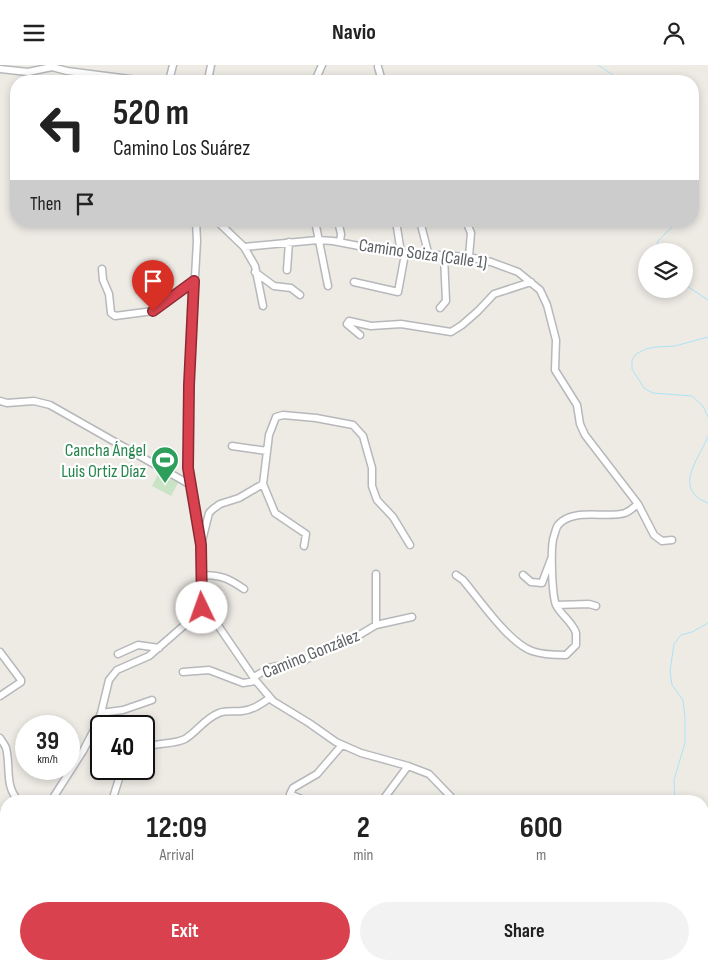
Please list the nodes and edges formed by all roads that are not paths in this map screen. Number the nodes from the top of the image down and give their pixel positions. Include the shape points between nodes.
1 (378, 67) dead end
2 (0, 69) edge
3 (98, 75) edge
4 (380, 75) edge
5 (196, 227) edge
6 (225, 227) edge
7 (316, 227) edge
8 (340, 227) edge
9 (397, 227) edge
10 (422, 227) edge
11 (469, 227) edge
12 (318, 240) junction
13 (289, 242) junction
14 (340, 242) junction
15 (244, 247) junction
16 (403, 254) junction
17 (429, 256) junction
18 (444, 256) junction
19 (469, 257) junction
20 (102, 269) dead end
21 (287, 270) dead end
22 (255, 272) junction
23 (194, 281) junction
24 (531, 282) junction
25 (354, 283) dead end
26 (328, 286) dead end
27 (300, 295) dead end
28 (263, 306) dead end
29 (440, 308) dead end
30 (360, 335) dead end
31 (0, 401) edge
32 (232, 446) dead end
33 (267, 451) junction
34 (189, 484) junction
35 (263, 484) junction
36 (638, 504) junction
37 (672, 540) dead end
38 (201, 545) junction
39 (410, 545) dead end
40 (304, 546) dead end
41 (551, 558) junction
42 (376, 574) dead end
43 (201, 575) junction
44 (456, 575) dead end
45 (523, 575) dead end
46 (244, 589) dead end
47 (556, 605) junction
48 (596, 606) dead end
49 (203, 609) junction
50 (412, 617) dead end
51 (376, 625) junction
52 (159, 648) junction
53 (0, 652) edge
54 (118, 654) dead end
55 (182, 672) dead end
56 (255, 679) junction
57 (0, 696) edge
58 (270, 698) junction
59 (152, 700) dead end
60 (101, 713) junction
61 (0, 738) edge
62 (155, 744) edge
63 (342, 745) junction
64 (408, 765) junction
65 (119, 780) edge
66 (14, 795) edge
67 (55, 795) edge
68 (114, 795) edge
69 (292, 795) edge
70 (386, 795) edge
71 (449, 795) edge

1 - 4 street
2 - 3 street via 28,72 52,67
5 - 23 street
6 - 15 street
7 - 12 street
8 - 14 street
9 - 16 street
10 - 17 street
11 - 19 street via 472,233
12 - 13 street, Camino Soiza (Calle 1)
12 - 14 street, Camino Soiza (Calle 1)
12 - 26 street
13 - 15 street, Camino Soiza (Calle 1)
13 - 21 street
14 - 16 street, Camino Soiza (Calle 1)
15 - 22 street
16 - 17 street, Camino Soiza (Calle 1)
16 - 25 street via 398,292
17 - 18 street, Camino Soiza (Calle 1)
18 - 19 street, Camino Soiza (Calle 1)
18 - 29 street via 446,301
19 - 24 street, Camino Soiza (Calle 1) via 518,272
20 - 23 street via 114,316 153,311
22 - 27 street via 274,287 291,288
22 - 28 street
23 - 34 street via 187,448
24 - 30 street via 494,294 462,325 451,331 401,324 371,326 349,321 349,327
24 - 36 street, Camino Soiza (Calle 1) via 540,290 547,305 556,340 555,370 578,405 585,435
31 - 34 street via 34,401 50,405
32 - 33 street
33 - 35 street
33 - 39 street via 276,417 316,418 353,425 363,436 377,500 393,517
34 - 38 street
35 - 38 street via 239,498 220,504 209,513
35 - 40 street via 275,513 306,534
36 - 37 street, Camino Soiza (Calle 1) via 654,535 662,541
36 - 41 street via 620,514 582,515 567,519 558,525 552,540
38 - 43 street
41 - 45 street via 542,583 531,582
41 - 47 street
42 - 51 street, Camino González
43 - 46 street via 228,578
43 - 49 street
44 - 47 street via 510,637 530,651 566,655 576,645 576,632
47 - 48 street
49 - 52 street
49 - 56 street
50 - 51 street
51 - 56 street, Camino González via 305,660 269,668
52 - 54 street via 138,645
52 - 60 street via 117,670 109,681
53 - 57 street via 22,680
55 - 56 street via 209,670 243,683
56 - 58 street
58 - 62 street via 244,711 214,715 183,740
58 - 63 street
59 - 60 street via 123,710
60 - 67 street via 83,751
61 - 66 street via 6,748
63 - 64 street
63 - 69 street via 317,774 293,788
64 - 70 street
64 - 71 street via 429,774
65 - 68 street

